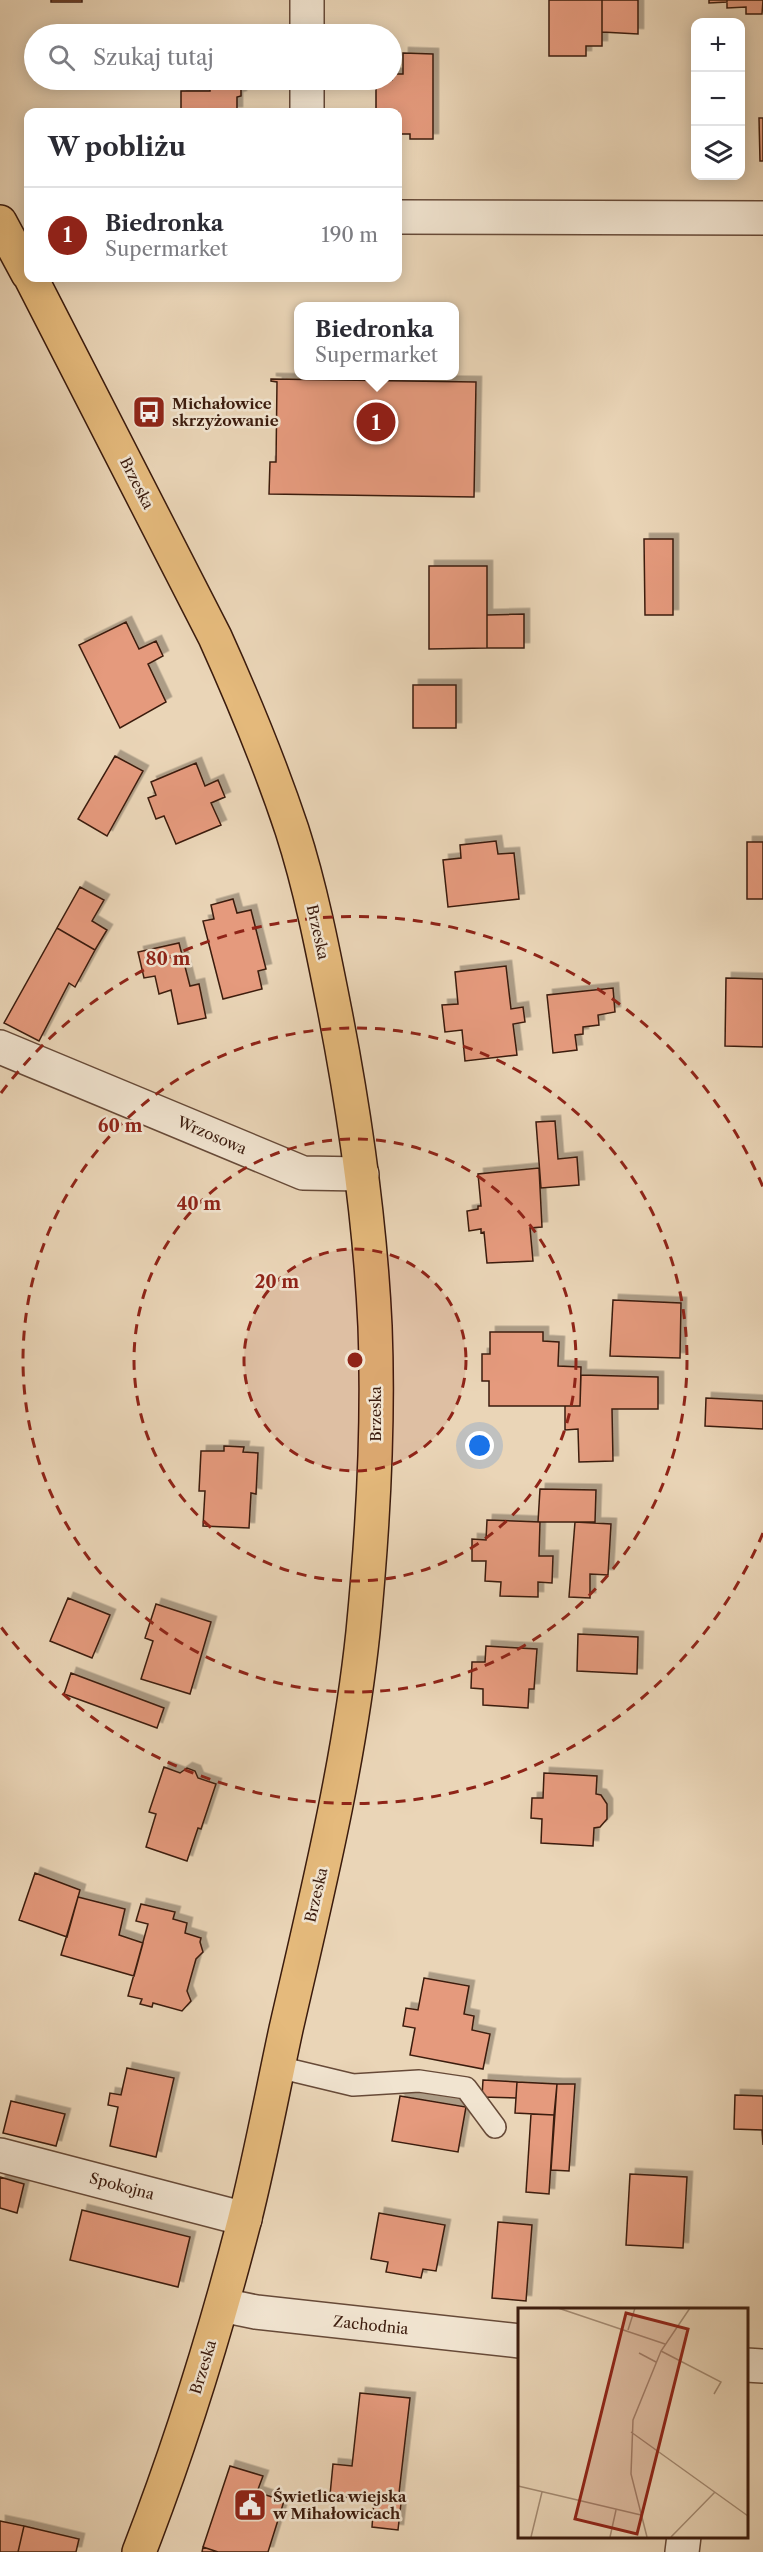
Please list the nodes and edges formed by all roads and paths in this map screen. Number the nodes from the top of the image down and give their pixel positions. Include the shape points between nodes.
1 (307, 0) edge
2 (307, 24) edge
3 (307, 90) edge
4 (307, 108) edge
5 (402, 217) edge
6 (763, 218) edge
7 (12, 230) edge
8 (24, 262) edge
9 (32, 282) edge
10 (0, 1047) edge
11 (362, 1174) junction
12 (278, 2067) junction
13 (495, 2127) dead end
14 (0, 2155) edge
15 (244, 2219) junction
16 (222, 2305) junction
17 (518, 2341) edge
18 (748, 2364) edge
19 (763, 2366) edge
20 (684, 2537) edge
21 (139, 2552) edge
22 (682, 2552) edge

1 - 2 street
3 - 4 street
5 - 6 street
7 - 8 main road, Brzeska
9 - 11 main road, Brzeska via 215,637 292,830 319,929
10 - 11 street, Wrzosowa via 303,1173
11 - 12 main road, Brzeska via 375,1325 375,1471 363,1635 337,1796
12 - 13 lane via 353,2085 419,2081 466,2088
12 - 15 main road, Brzeska
14 - 15 street, Spokojna
15 - 16 main road, Brzeska
16 - 17 street, Zachodnia
16 - 21 main road, Brzeska via 165,2486
18 - 19 street
20 - 22 street

